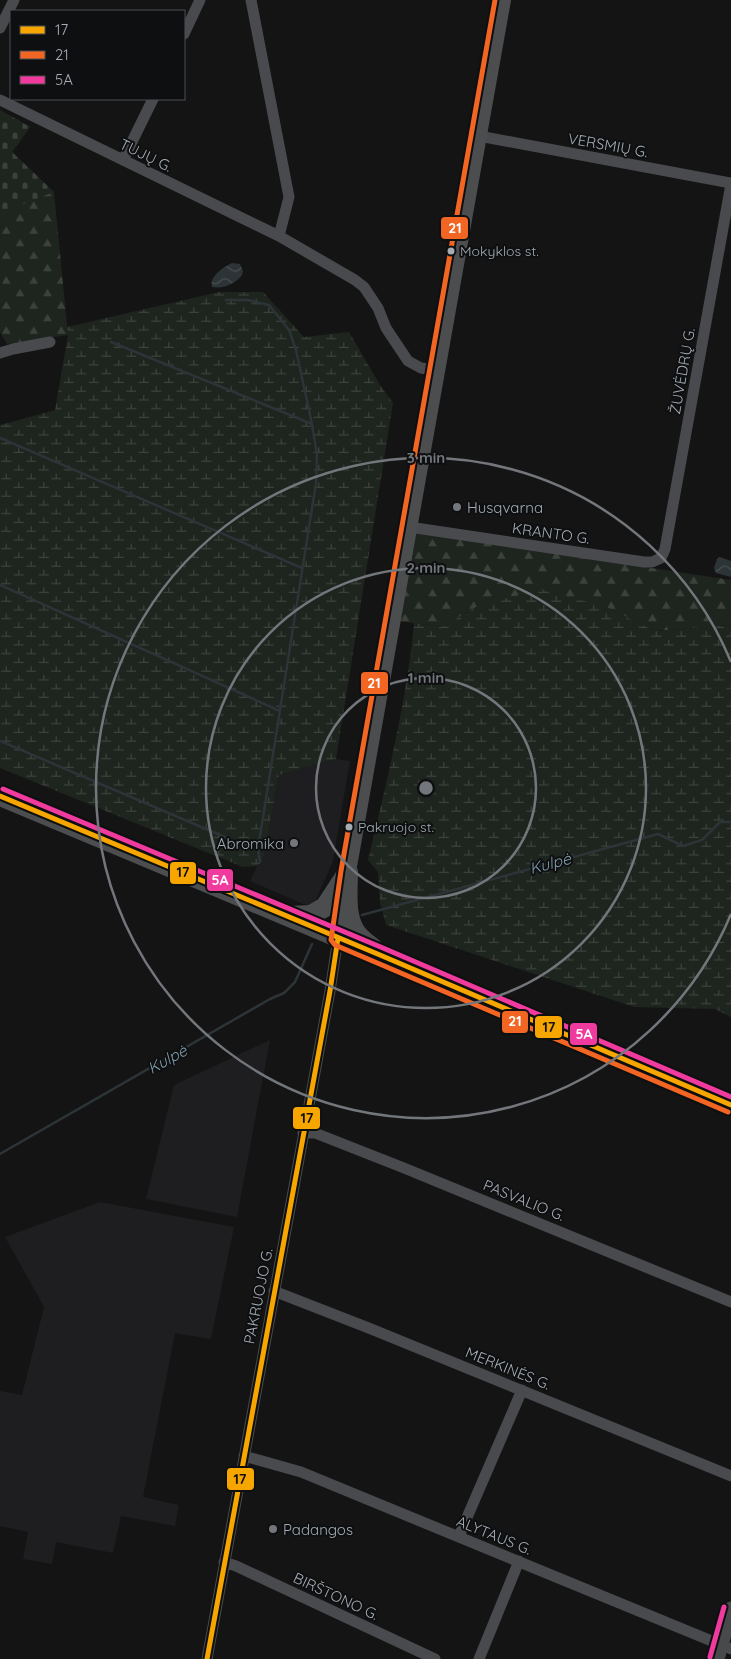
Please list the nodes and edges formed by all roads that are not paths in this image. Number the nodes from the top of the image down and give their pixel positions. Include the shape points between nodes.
1 (14, 0) edge
2 (200, 0) edge
3 (251, 0) edge
4 (504, 0) edge
5 (0, 28) edge
6 (185, 32) edge
7 (0, 100) edge
8 (153, 100) edge
9 (479, 136) junction
10 (123, 160) junction
11 (731, 183) edge
12 (279, 236) junction
13 (50, 342) dead end
14 (0, 353) edge
15 (437, 372) junction
16 (409, 527) junction
17 (658, 560) joint
18 (0, 796) edge
19 (348, 872) junction
20 (287, 916) junction
21 (338, 938) junction
22 (380, 955) junction
23 (731, 1105) edge
24 (303, 1133) junction
25 (274, 1291) junction
26 (731, 1302) edge
27 (522, 1390) junction
28 (244, 1456) junction
29 (731, 1476) edge
30 (459, 1536) junction
31 (519, 1561) junction
32 (224, 1562) junction
33 (731, 1609) edge
34 (723, 1651) edge
35 (207, 1659) edge
36 (436, 1659) edge
37 (479, 1659) edge

1 - 5 street
2 - 6 street
3 - 12 street via 289,197
4 - 9 main road
7 - 10 street, TUJŲ G.
8 - 10 street
9 - 11 street, VERSMIŲ G.
9 - 15 main road
10 - 12 street, TUJŲ G.
11 - 17 street, ŽUVĖDRŲ G. via 666,549
12 - 15 street, TUJŲ G. via 364,287 408,361
13 - 14 street
15 - 16 main road
16 - 17 street, KRANTO G. via 644,562
16 - 19 main road
18 - 20 highway
19 - 20 highway via 324,907 311,915
19 - 21 main road
19 - 22 highway via 352,926
20 - 21 highway
21 - 22 highway
21 - 24 street, PAKRUOJO G.
22 - 23 highway
24 - 25 street, PAKRUOJO G.
24 - 26 street, PASVALIO G. via 315,1134 395,1164
25 - 27 street, MERKINĖS G.
25 - 28 street, PAKRUOJO G.
27 - 29 street, MERKINĖS G.
27 - 30 street
28 - 30 street, ALYTAUS G. via 301,1472
28 - 32 street, PAKRUOJO G.
30 - 31 street, ALYTAUS G.
31 - 34 street, ALYTAUS G.
31 - 37 street
32 - 35 street, PAKRUOJO G.
32 - 36 street, BIRŠTONO G.
33 - 34 main road

